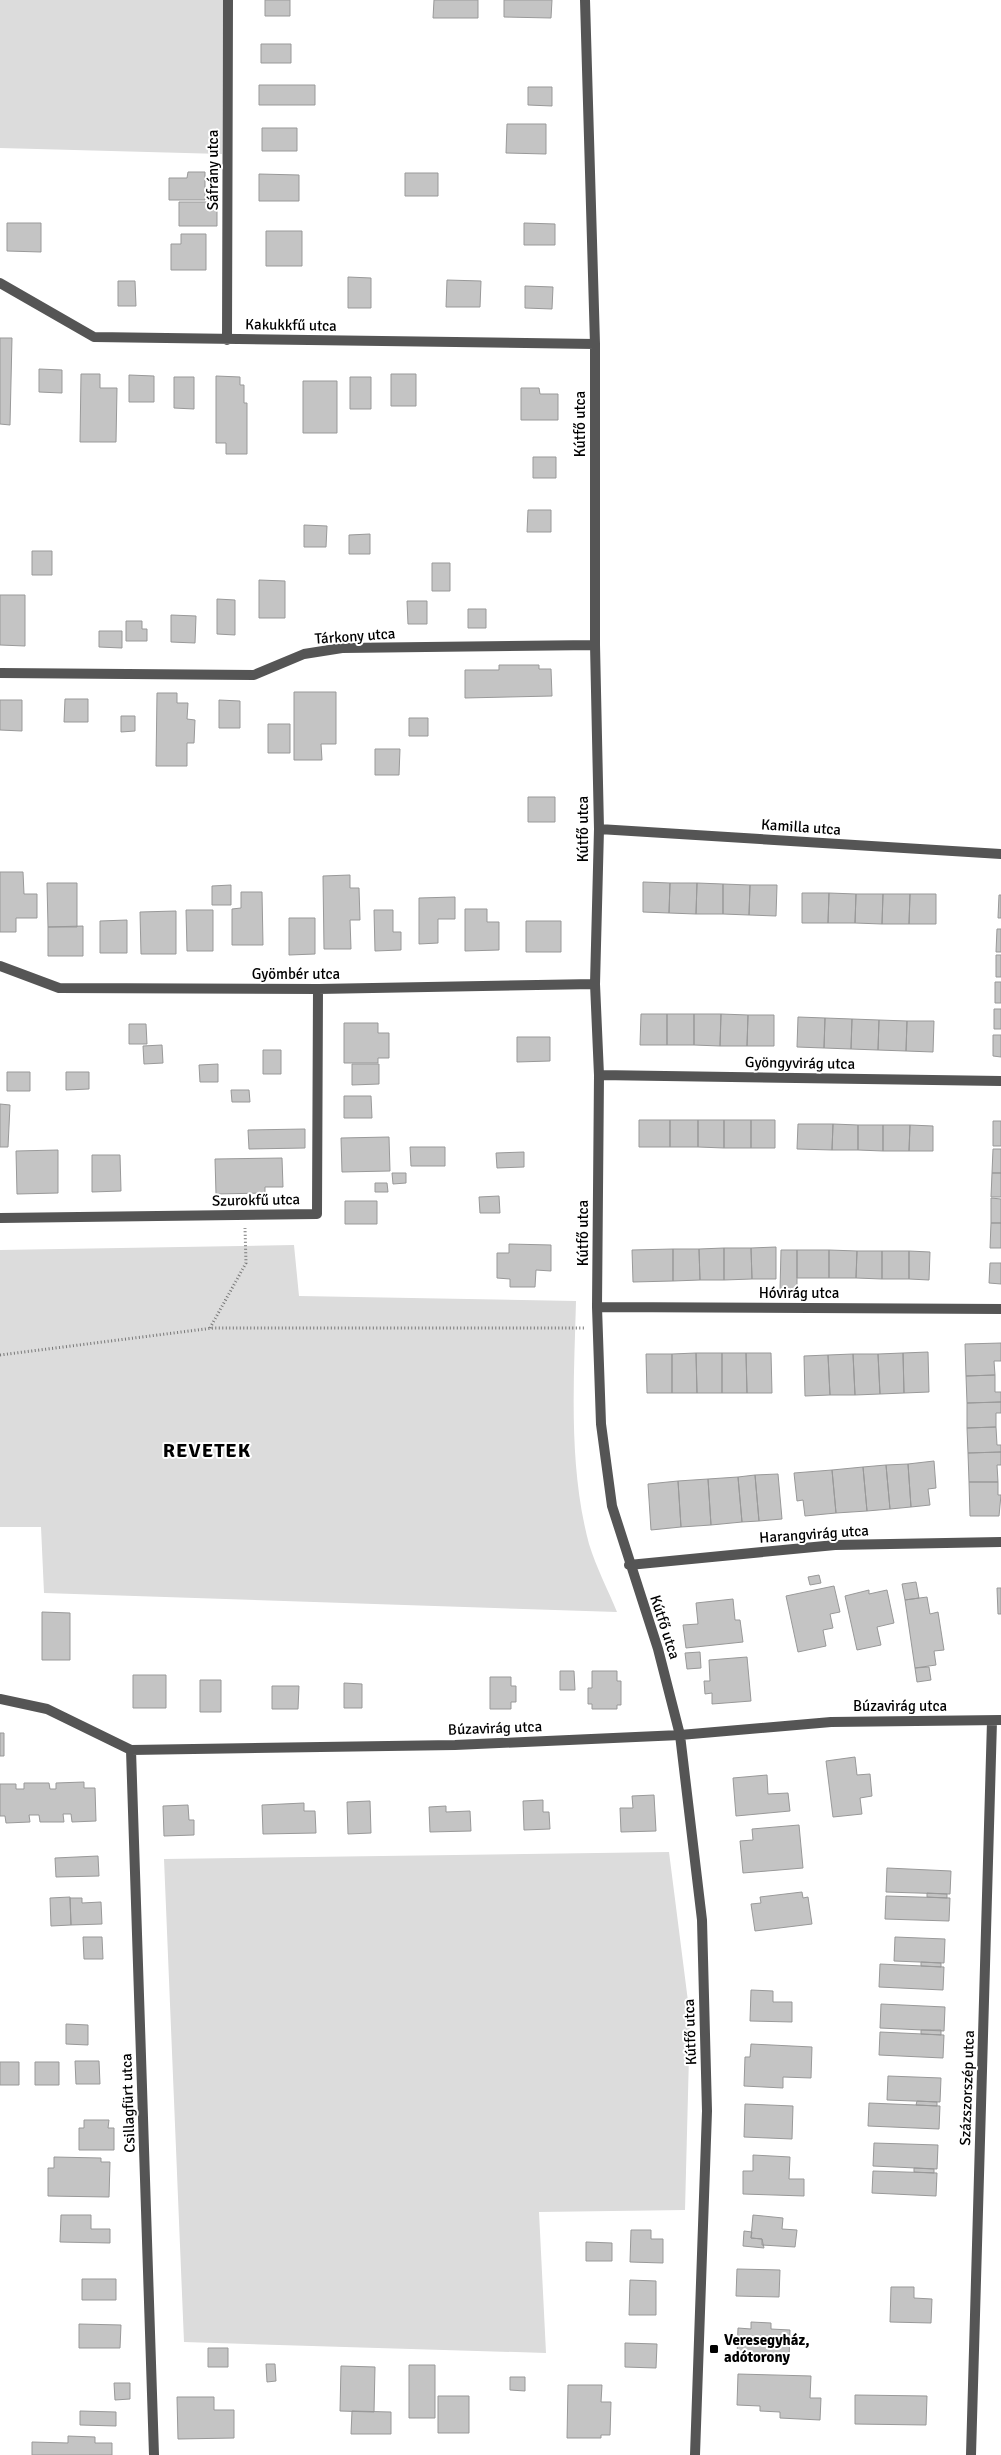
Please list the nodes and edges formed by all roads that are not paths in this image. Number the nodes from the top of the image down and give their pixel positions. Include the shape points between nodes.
1 (228, 0) edge
2 (585, 0) edge
3 (0, 284) edge
4 (227, 340) junction
5 (595, 344) junction
6 (596, 645) junction
7 (0, 673) edge
8 (600, 829) junction
9 (1001, 854) edge
10 (0, 966) edge
11 (595, 984) junction
12 (318, 989) junction
13 (599, 1075) junction
14 (1001, 1081) edge
15 (0, 1218) edge
16 (598, 1307) junction
17 (1001, 1309) edge
18 (1001, 1542) edge
19 (629, 1565) junction
20 (0, 1699) edge
21 (997, 1721) edge
22 (680, 1735) junction
23 (131, 1750) junction
24 (154, 2455) edge
25 (695, 2455) edge
26 (971, 2455) edge

1 - 4 street, Sáfrány utca
2 - 5 street, Kútfő utca
3 - 4 street, Kakukkfű utca via 94,337
4 - 5 street, Kakukkfű utca
5 - 6 street, Kútfő utca
6 - 7 street, Tárkony utca via 342,648 304,654 254,674
6 - 8 street, Kútfő utca
8 - 9 street, Kamilla utca
8 - 11 street, Kútfő utca
10 - 12 street, Gyömbér utca via 59,988
11 - 12 street, Gyömbér utca
11 - 13 street, Kútfő utca
12 - 15 street, Szurokfű utca via 317,1214
13 - 14 street, Gyöngyvirág utca
13 - 16 street, Kútfő utca
16 - 17 street, Hóvirág utca
16 - 19 street, Kútfő utca via 601,1424 612,1506
18 - 19 street, Harangvirág utca via 835,1545
19 - 22 street, Kútfő utca via 658,1649
20 - 23 street, Búzavirág utca via 47,1709
21 - 22 street, Búzavirág utca via 831,1722
21 - 26 street, Százszorszép utca
22 - 23 street, Búzavirág utca via 455,1745
22 - 25 street, Kútfő utca via 702,1920 707,2111
23 - 24 street, Csillagfürt utca

